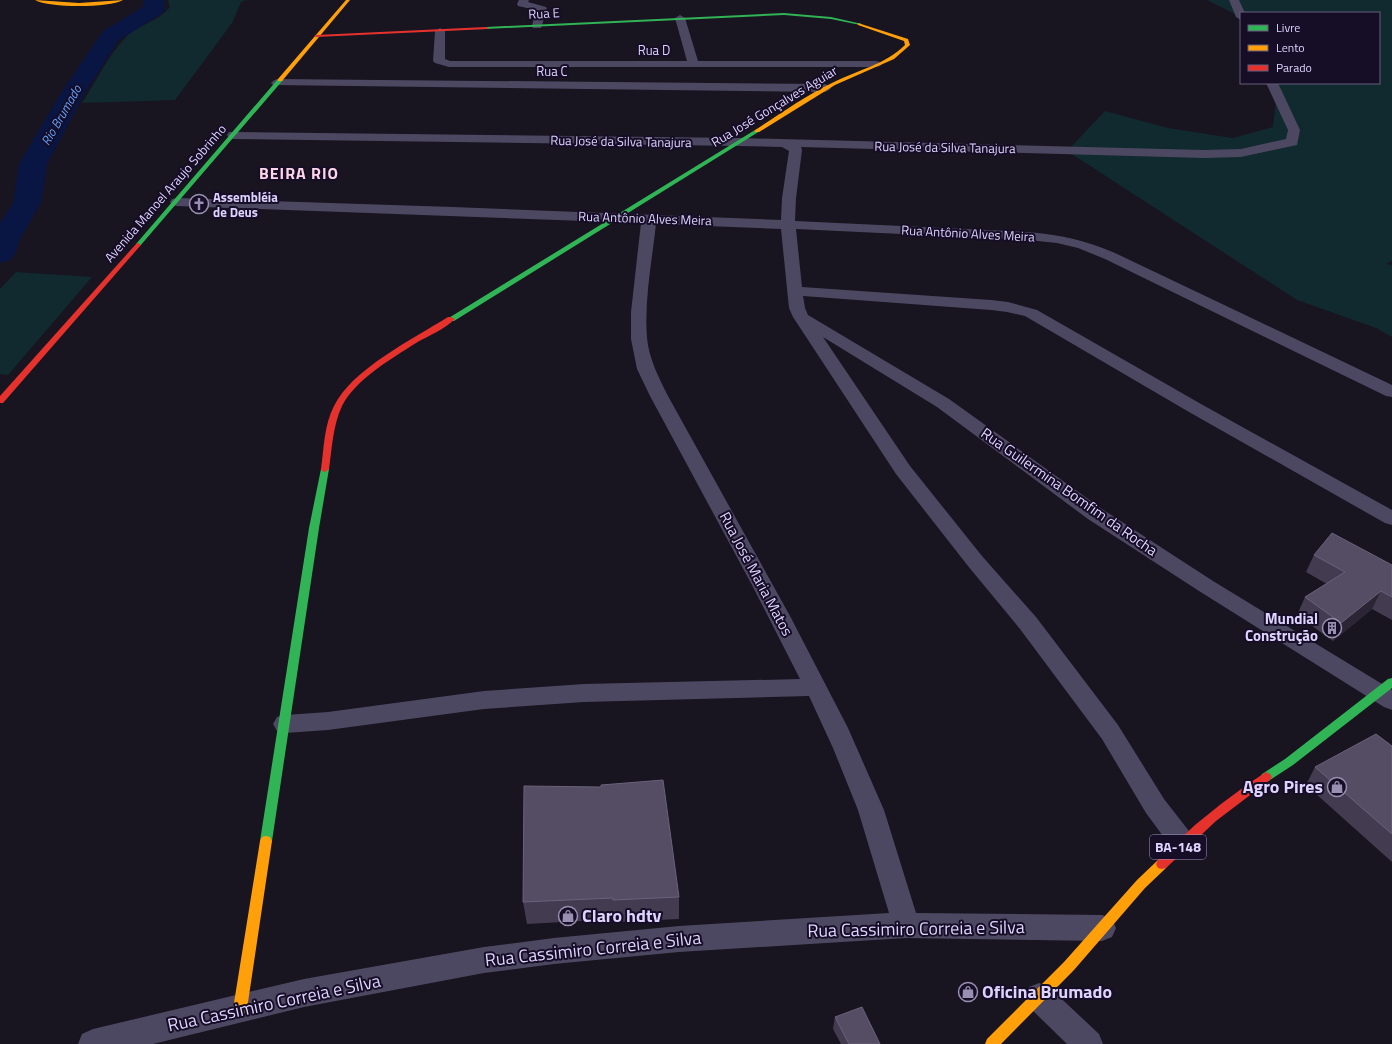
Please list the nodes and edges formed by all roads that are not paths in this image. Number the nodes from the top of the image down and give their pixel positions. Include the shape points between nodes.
1 (37, 0) edge
2 (121, 0) edge
3 (348, 0) edge
4 (524, 0) edge
5 (1234, 0) edge
6 (798, 15) joint
7 (1240, 15) edge
8 (680, 18) junction
9 (537, 26) junction
10 (440, 31) junction
11 (316, 36) junction
12 (693, 63) junction
13 (528, 64) junction
14 (876, 64) junction
15 (278, 83) junction
16 (1272, 84) edge
17 (531, 85) junction
18 (825, 88) junction
19 (233, 135) junction
20 (739, 142) junction
21 (786, 144) junction
22 (177, 202) junction
23 (614, 218) junction
24 (648, 219) junction
25 (788, 224) junction
26 (795, 291) junction
27 (801, 317) junction
28 (1392, 392) edge
29 (0, 401) edge
30 (1392, 518) edge
31 (816, 686) junction
32 (1388, 691) edge
33 (285, 724) junction
34 (1183, 843) junction
35 (906, 925) junction
36 (1102, 928) junction
37 (1039, 997) junction
38 (240, 1009) junction
39 (93, 1044) edge
40 (992, 1044) edge
41 (1088, 1044) edge

1 - 2 street via 63,4 103,4
3 - 11 street, Avenida Manoel Araujo Sobrinho
4 - 9 street via 522,4 542,9
5 - 7 street
6 - 8 street, Rua E
6 - 14 street, Rua José Gonçalves Aguiar via 826,17 866,25 906,40 908,45 904,51
8 - 9 street, Rua E
8 - 12 street
9 - 10 street, Rua E
10 - 11 street, Rua E
10 - 13 street, Rua D via 439,61 449,64
11 - 15 street, Avenida Manoel Araujo Sobrinho
12 - 13 street, Rua D
12 - 14 street, Rua D
13 - 17 street
14 - 18 street, Rua José Gonçalves Aguiar
15 - 17 street, Rua C
15 - 19 street, Avenida Manoel Araujo Sobrinho
16 - 21 street, Rua José da Silva Tanajura via 1294,130 1292,142 1241,153
17 - 18 street, Rua C
18 - 20 street, Rua José Gonçalves Aguiar
19 - 20 street, Rua José da Silva Tanajura
19 - 22 street, Avenida Manoel Araujo Sobrinho
20 - 21 street, Rua José da Silva Tanajura
20 - 23 street, Rua José Gonçalves Aguiar
21 - 25 street via 796,150
22 - 23 street, Rua Antônio Alves Meira
22 - 29 street, Avenida Manoel Araujo Sobrinho
23 - 24 street, Rua Antônio Alves Meira
23 - 33 street, Rua José Gonçalves Aguiar via 386,360 343,395 332,424
24 - 25 street, Rua Antônio Alves Meira
24 - 31 street, Rua José Maria Matos via 639,312 639,339 646,369
25 - 26 street
25 - 28 street, Rua Antônio Alves Meira via 1028,236 1083,245
26 - 27 street
26 - 30 street via 991,305 1030,313
27 - 32 street, Rua Guilermina Bomfim da Rocha via 943,403 1095,514 1199,582
27 - 34 street via 903,470 1028,623 1110,732 1155,806
31 - 33 street via 584,693 484,700 328,721
31 - 35 street, Rua José Maria Matos via 871,809
32 - 34 street, BA-148 via 1234,800
33 - 38 street, Rua José Gonçalves Aguiar via 276,766
34 - 36 street, BA-148 via 1141,884
35 - 36 street, Rua Cassimiro Correia e Silva
35 - 38 street, Rua Cassimiro Correia e Silva via 711,937 554,951 484,960 304,993
36 - 37 street, BA-148
37 - 40 street, BA-148
37 - 41 street
38 - 39 street, Rua Cassimiro Correia e Silva

